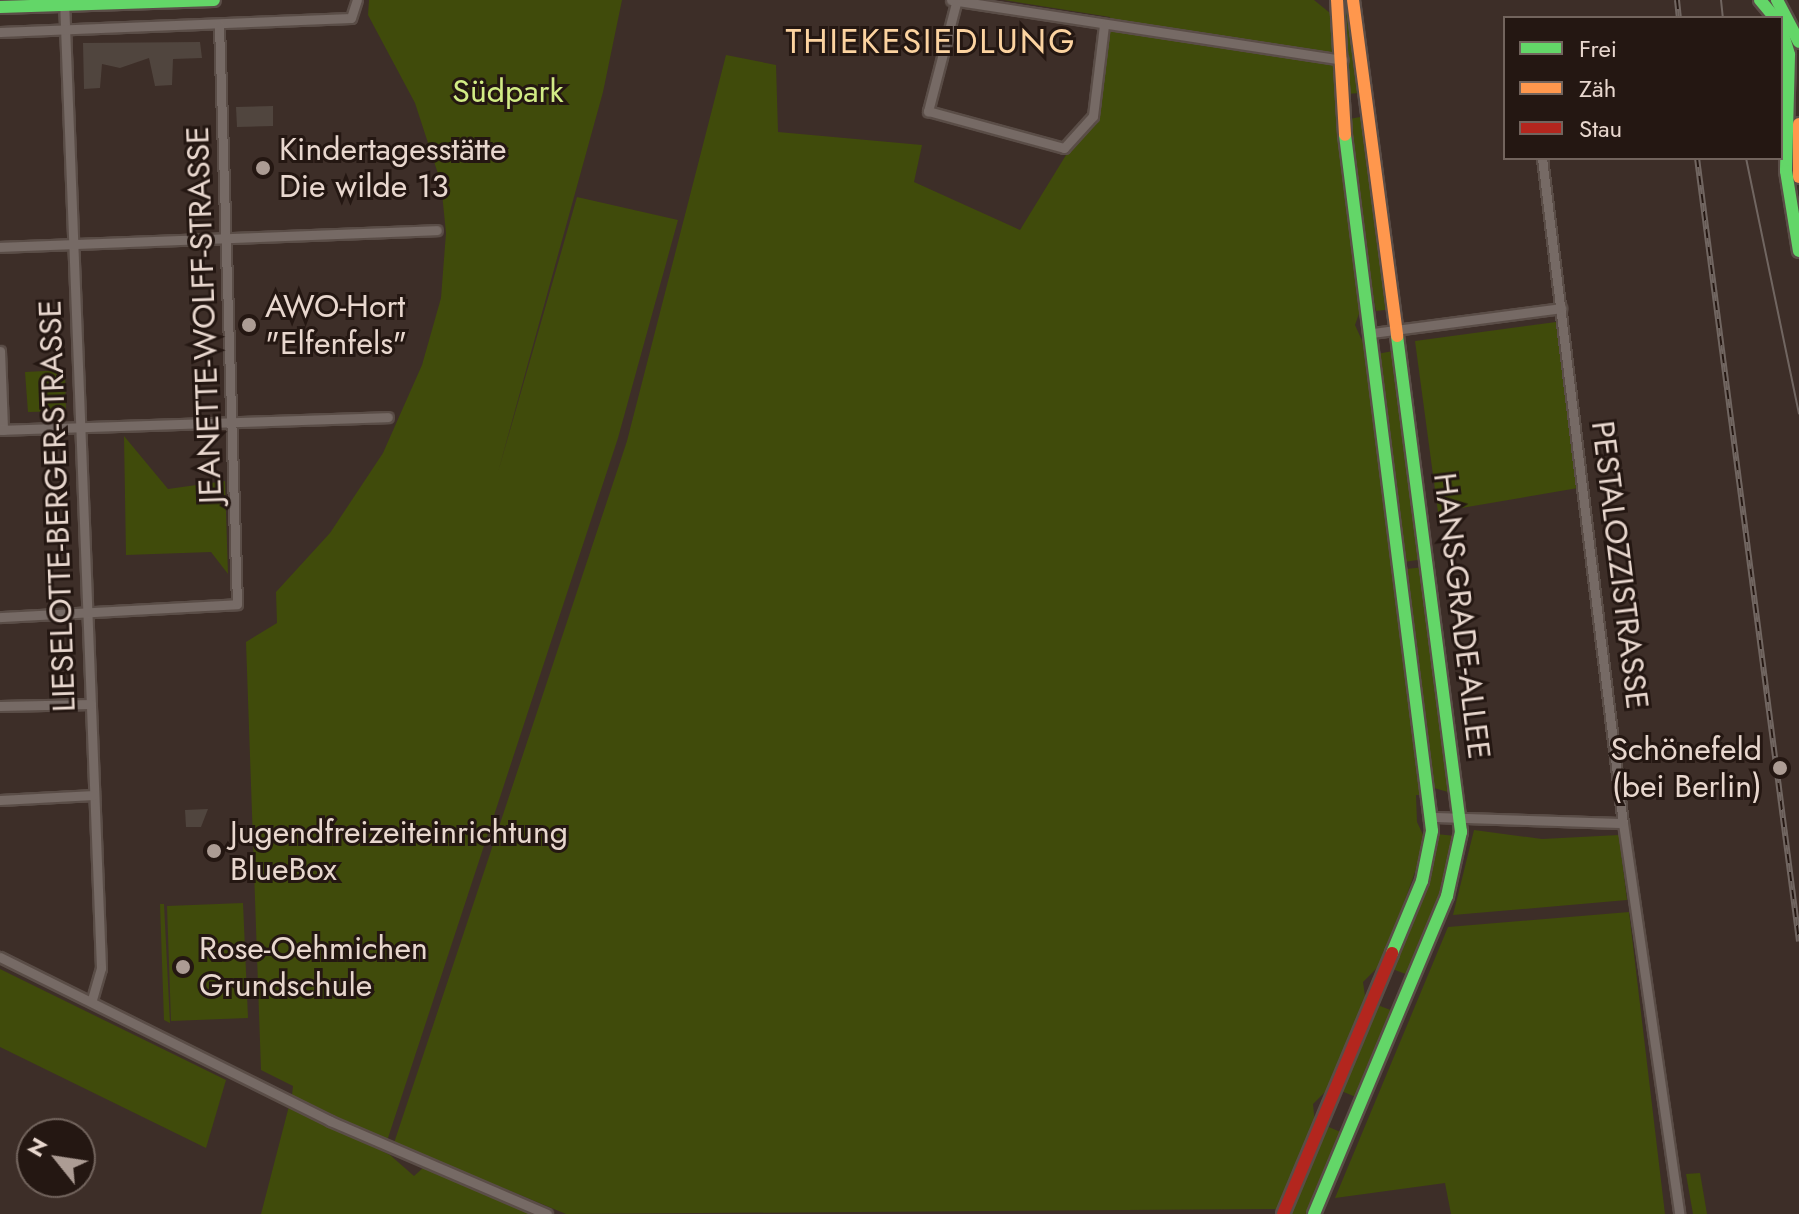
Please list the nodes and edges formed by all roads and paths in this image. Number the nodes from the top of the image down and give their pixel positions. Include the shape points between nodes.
1 (214, 0) edge
2 (357, 0) edge
3 (1337, 0) edge
4 (1353, 0) edge
5 (1760, 0) edge
6 (1777, 0) edge
7 (954, 1) edge
8 (64, 3) edge
9 (0, 7) edge
10 (1773, 16) edge
11 (219, 24) junction
12 (1104, 25) junction
13 (66, 30) junction
14 (0, 32) edge
15 (1783, 35) edge
16 (1799, 42) edge
17 (1342, 60) junction
18 (1799, 124) edge
19 (1542, 160) edge
20 (1799, 177) edge
21 (437, 230) dead end
22 (228, 239) junction
23 (74, 244) junction
24 (0, 247) edge
25 (1799, 251) edge
26 (1561, 308) junction
27 (1399, 329) junction
28 (1372, 333) junction
29 (0, 351) edge
30 (388, 417) dead end
31 (234, 422) junction
32 (80, 427) junction
33 (1, 430) edge
34 (87, 612) junction
35 (0, 617) edge
36 (91, 704) junction
37 (0, 706) edge
38 (94, 795) junction
39 (0, 800) edge
40 (1461, 815) junction
41 (1432, 817) junction
42 (1623, 823) junction
43 (0, 957) edge
44 (91, 1002) junction
45 (547, 1214) edge
46 (1283, 1214) edge
47 (1314, 1214) edge
48 (1679, 1214) edge

1 - 8 street
2 - 11 street via 351,18
3 - 17 street, HANS-GRADE-ALLEE
4 - 27 street, HANS-GRADE-ALLEE
5 - 10 street
6 - 16 street
7 - 12 street
7 - 12 street via 928,111 1069,148 1093,116
8 - 9 street
8 - 13 street, LIESELOTTE-BERGER-STRASSE
11 - 13 street
11 - 22 street, JEANETTE-WOLFF-STRASSE
12 - 17 street
13 - 14 street
13 - 23 street, LIESELOTTE-BERGER-STRASSE
15 - 25 street via 1789,55 1786,171
17 - 28 street, HANS-GRADE-ALLEE via 1341,102
18 - 20 street
19 - 26 street, PESTALOZZISTRASSE
21 - 22 street
22 - 23 street
22 - 31 street, JEANETTE-WOLFF-STRASSE
23 - 24 street
23 - 32 street, LIESELOTTE-BERGER-STRASSE
26 - 27 street
26 - 42 street, PESTALOZZISTRASSE
27 - 28 street
27 - 40 street, HANS-GRADE-ALLEE
28 - 41 street, HANS-GRADE-ALLEE
29 - 33 street
30 - 31 street
31 - 32 street
31 - 34 street, JEANETTE-WOLFF-STRASSE via 237,604
32 - 33 street
32 - 34 street, LIESELOTTE-BERGER-STRASSE
34 - 35 street
34 - 36 street, LIESELOTTE-BERGER-STRASSE
36 - 37 street
36 - 38 street, LIESELOTTE-BERGER-STRASSE
38 - 39 street
38 - 44 street, LIESELOTTE-BERGER-STRASSE via 101,968
40 - 41 street
40 - 42 street via 1548,825
40 - 47 street, HANS-GRADE-ALLEE via 1447,896
41 - 46 street, HANS-GRADE-ALLEE via 1422,881
42 - 48 street, PESTALOZZISTRASSE
43 - 44 street
44 - 45 street via 286,1098

